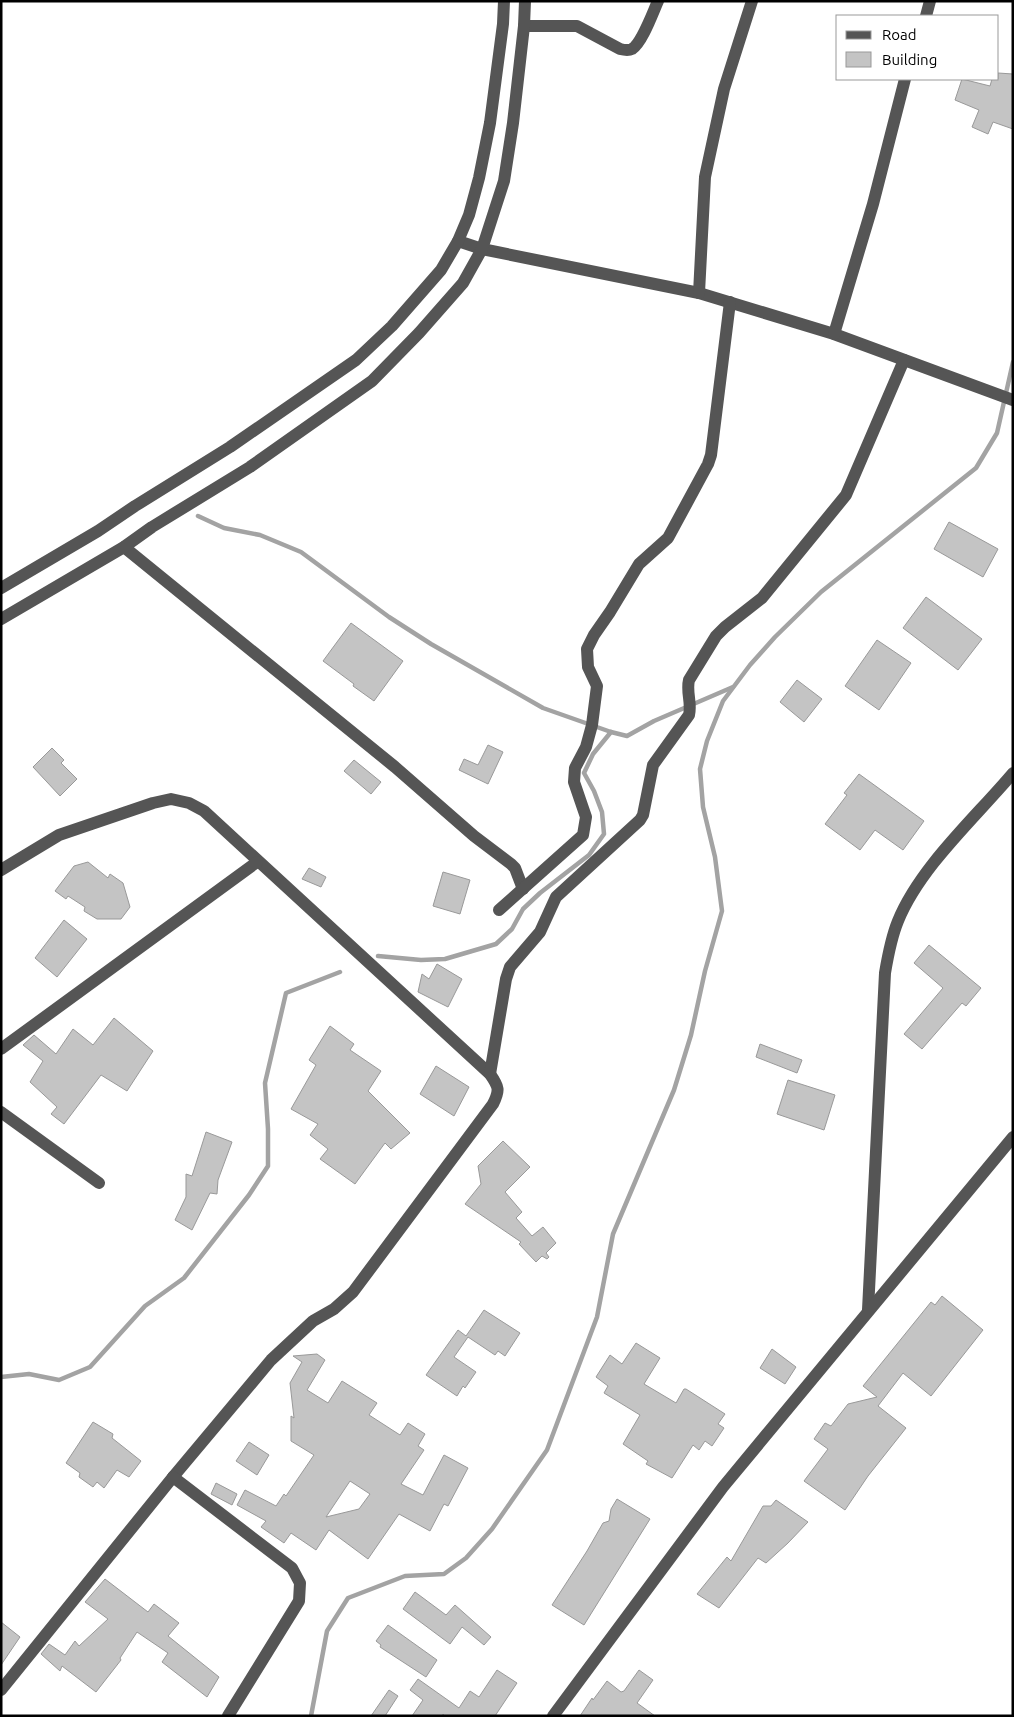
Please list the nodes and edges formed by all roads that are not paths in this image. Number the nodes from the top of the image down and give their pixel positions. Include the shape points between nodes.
1 (504, 1) edge
2 (525, 1) edge
3 (658, 1) edge
4 (752, 1) edge
5 (930, 1) edge
6 (926, 15) edge
7 (524, 26) junction
8 (906, 80) edge
9 (458, 242) junction
10 (482, 248) junction
11 (699, 294) junction
12 (730, 302) junction
13 (834, 334) junction
14 (904, 360) junction
15 (1013, 400) edge
16 (124, 547) junction
17 (1, 588) edge
18 (1, 619) edge
19 (1013, 773) edge
20 (257, 862) junction
21 (1, 870) edge
22 (523, 889) junction
23 (498, 910) dead end
24 (1, 1048) edge
25 (490, 1074) junction
26 (1, 1112) edge
27 (1013, 1137) edge
28 (99, 1183) dead end
29 (868, 1310) junction
30 (173, 1477) junction
31 (1, 1690) edge
32 (228, 1716) edge
33 (553, 1716) edge

1 - 9 street via 490,123 477,187
2 - 7 street
3 - 7 street via 639,43 626,50 577,26
4 - 11 street via 724,89 705,177
5 - 6 street
7 - 10 street via 504,181
8 - 13 street
9 - 10 street
9 - 17 street via 441,270 392,326 356,360 230,447
10 - 11 street
10 - 16 street via 462,283 372,381 250,467
11 - 12 street
12 - 13 street
12 - 22 street via 708,464 668,538 639,564 587,649 588,667 598,686 586,747 575,768 574,782 586,817 583,835
13 - 14 street
14 - 15 street
14 - 25 street via 846,495 762,598 716,636 689,680 689,715 652,765 644,815 556,898 540,932 510,967
16 - 18 street
16 - 22 street via 515,868
19 - 29 street via 927,870 898,920 890,944 885,973
20 - 21 street via 204,811 171,799 59,835
20 - 24 street
20 - 25 street
22 - 23 street
25 - 30 street via 497,1084 498,1094 493,1104 353,1292 334,1309 313,1321 271,1360
26 - 28 street
27 - 29 street
29 - 33 street via 723,1487
30 - 31 street
30 - 32 street via 292,1568 300,1583 299,1601

